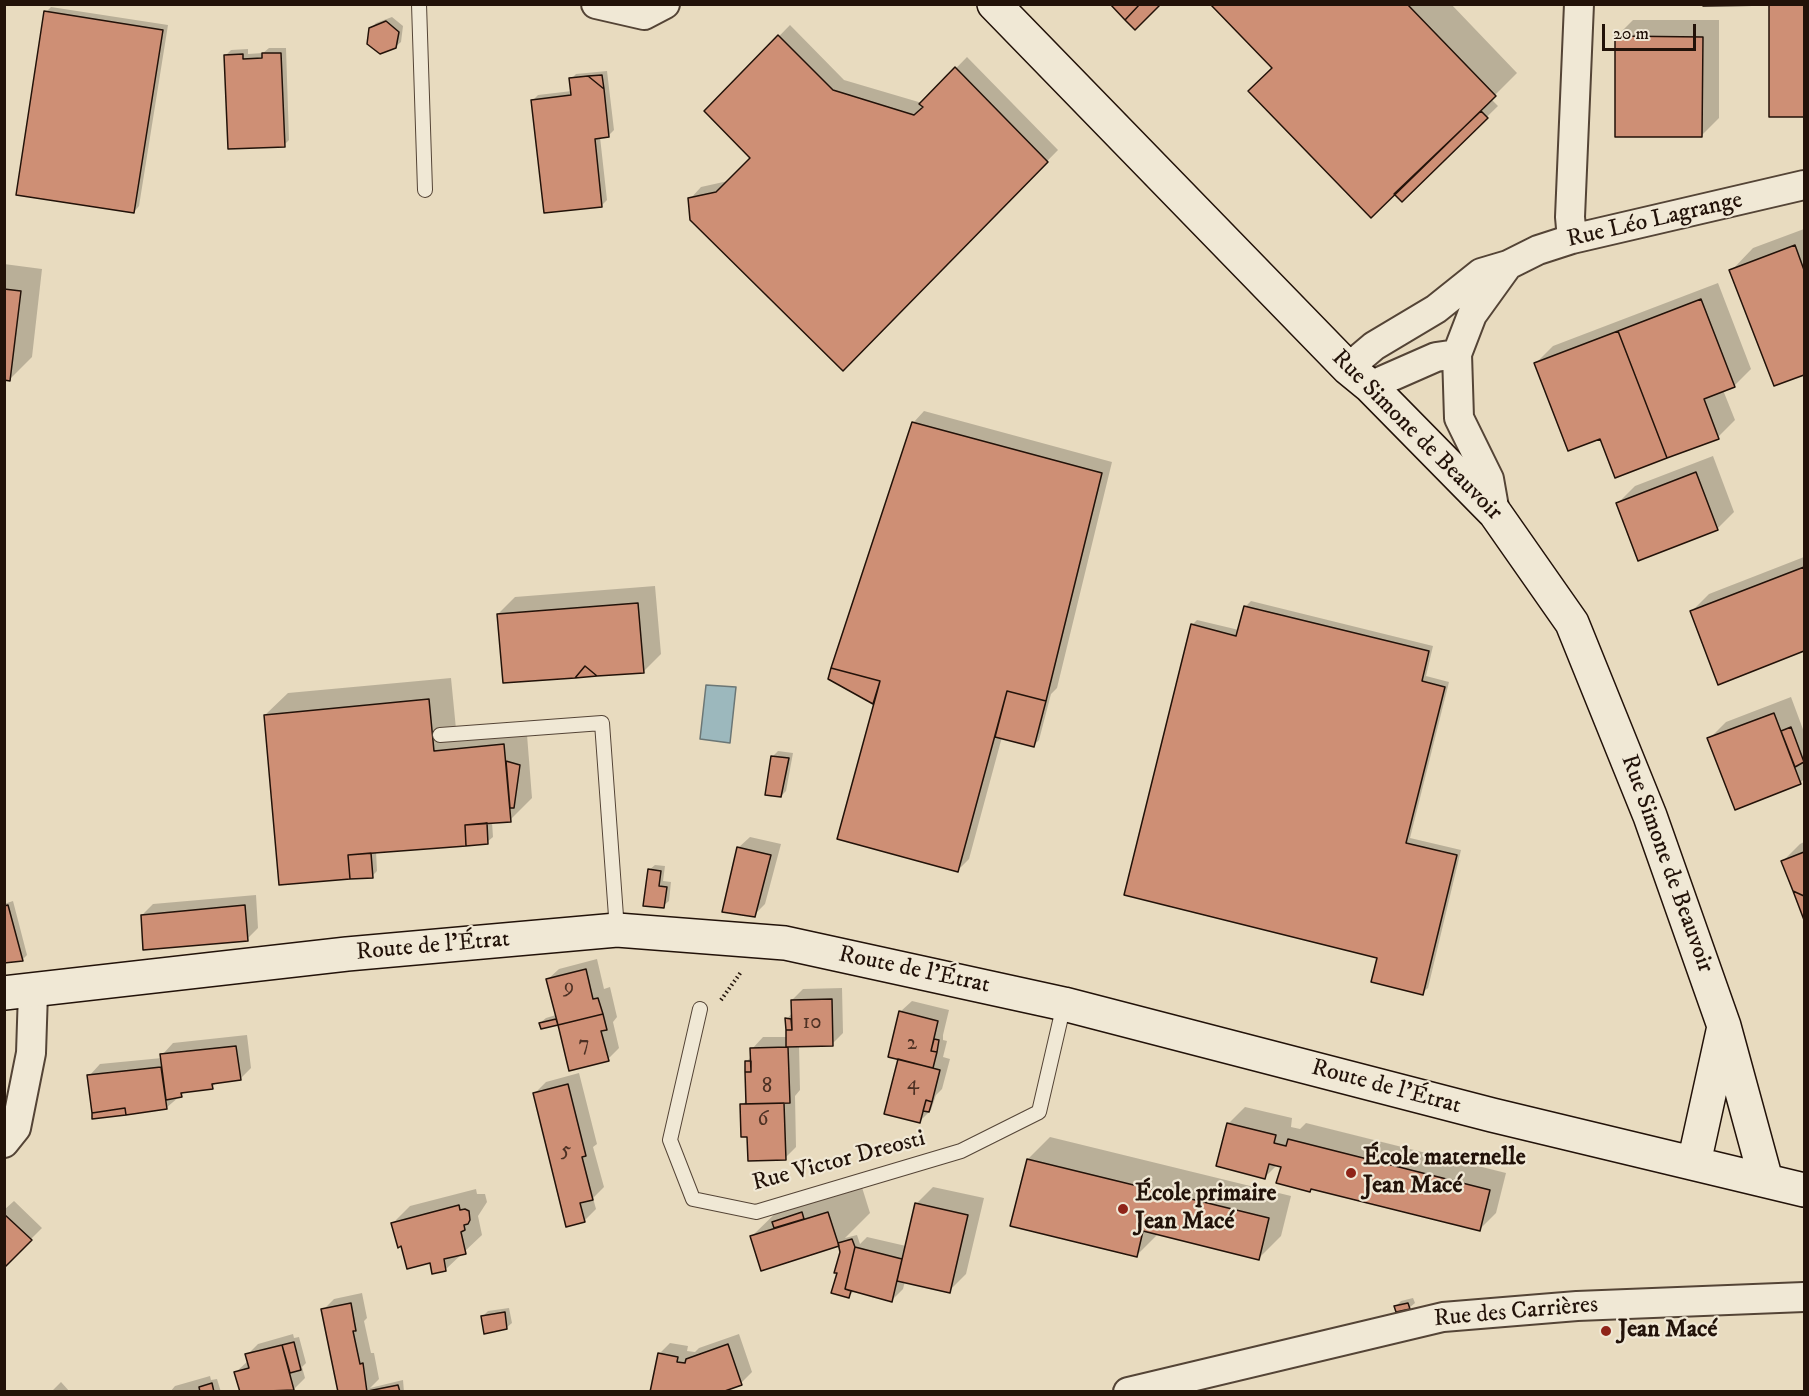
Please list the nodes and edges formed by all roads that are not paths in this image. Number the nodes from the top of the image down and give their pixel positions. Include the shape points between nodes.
1 (419, 4) edge
2 (596, 4) edge
3 (665, 4) edge
4 (993, 4) edge
5 (1579, 4) edge
6 (1804, 185) edge
7 (425, 190) dead end
8 (1572, 239) junction
9 (1508, 265) junction
10 (1457, 354) junction
11 (1359, 377) junction
12 (1496, 513) junction
13 (440, 735) dead end
14 (617, 930) junction
15 (19, 993) edge
16 (1064, 1004) junction
17 (700, 1009) dead end
18 (1724, 1026) junction
19 (4, 1143) edge
20 (1694, 1163) junction
21 (1766, 1180) junction
22 (1804, 1190) edge
23 (1804, 1297) edge
24 (1128, 1392) edge

1 - 7 lane
2 - 3 street via 644,15
4 - 11 main road, Rue Simone de Beauvoir
5 - 8 street
6 - 8 street, Rue Léo Lagrange
8 - 9 street, Rue Léo Lagrange
9 - 10 street, Rue Léo Lagrange via 1472,315
9 - 11 street, Rue Léo Lagrange via 1481,273 1436,309 1374,346
10 - 11 street
10 - 12 street, Rue Léo Lagrange via 1459,418 1489,479
11 - 12 main road, Rue Simone de Beauvoir
12 - 18 main road, Rue Simone de Beauvoir via 1572,623 1650,816
13 - 14 lane via 602,723
14 - 15 main road, Route de l'Étrat via 347,954
14 - 16 main road, Route de l'Étrat via 784,943
15 - 19 street via 32,1053 16,1128
16 - 17 lane, Rue Victor Dreosti via 1039,1112 961,1151 756,1212 693,1199 670,1140
16 - 20 main road, Route de l'Étrat via 1492,1116
18 - 20 main road
18 - 21 main road, Rue Simone de Beauvoir
20 - 21 main road, Route de l'Étrat
21 - 22 main road, Route de l'Étrat
23 - 24 street, Rue des Carrières via 1577,1306 1443,1317

